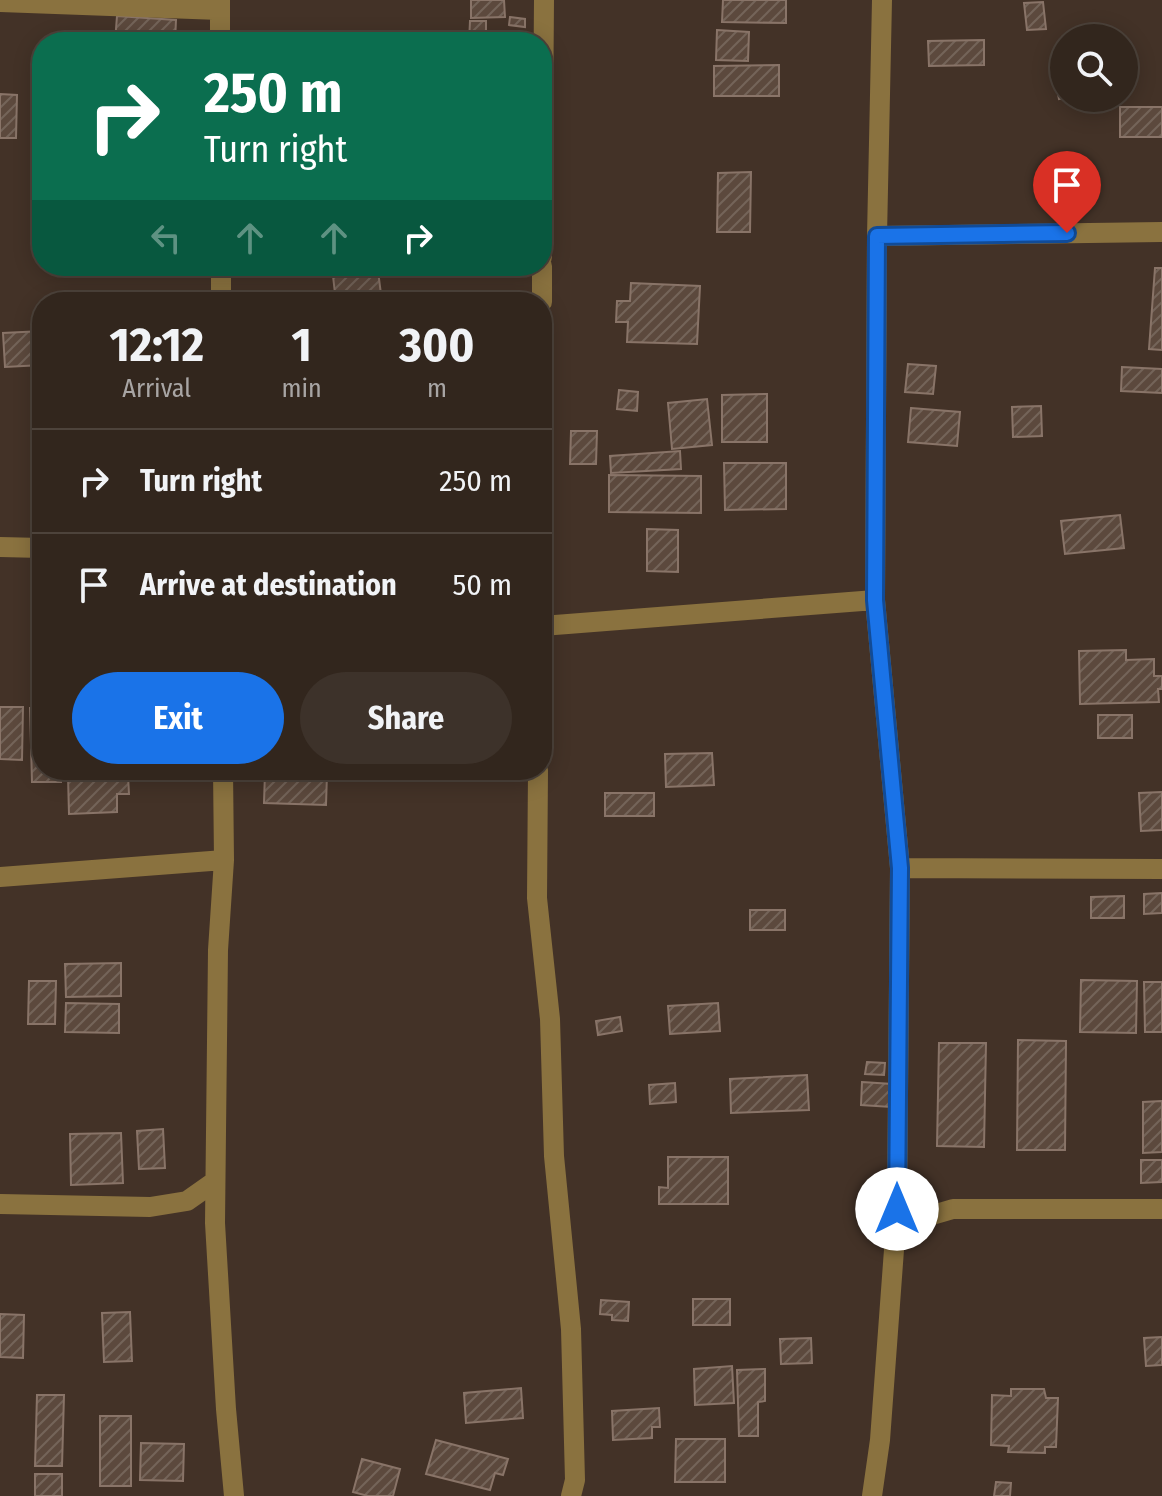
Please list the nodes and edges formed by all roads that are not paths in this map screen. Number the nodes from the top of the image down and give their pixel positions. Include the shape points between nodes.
1 (544, 0) edge
2 (882, 0) edge
3 (0, 2) edge
4 (220, 5) edge
5 (220, 32) edge
6 (544, 32) edge
7 (1162, 232) edge
8 (877, 236) junction
9 (0, 547) edge
10 (32, 548) edge
11 (875, 600) junction
12 (552, 625) edge
13 (223, 780) edge
14 (538, 780) edge
15 (224, 860) junction
16 (900, 868) junction
17 (1162, 869) edge
18 (0, 877) edge
19 (214, 1182) junction
20 (187, 1201) junction
21 (0, 1204) edge
22 (897, 1209) junction
23 (1162, 1209) edge
24 (215, 1223) junction
25 (234, 1496) edge
26 (571, 1496) edge
27 (872, 1496) edge

1 - 6 street
2 - 8 street
3 - 4 street
4 - 5 street
7 - 8 street
8 - 11 street
9 - 10 street
11 - 12 street
11 - 16 street
13 - 15 street
14 - 26 street via 537,898 571,1329
15 - 18 street
15 - 19 street
16 - 17 street
16 - 22 street
19 - 20 street
19 - 24 street
20 - 21 street via 150,1207
20 - 24 street
22 - 23 street via 929,1216 953,1209
22 - 27 street
24 - 25 street

